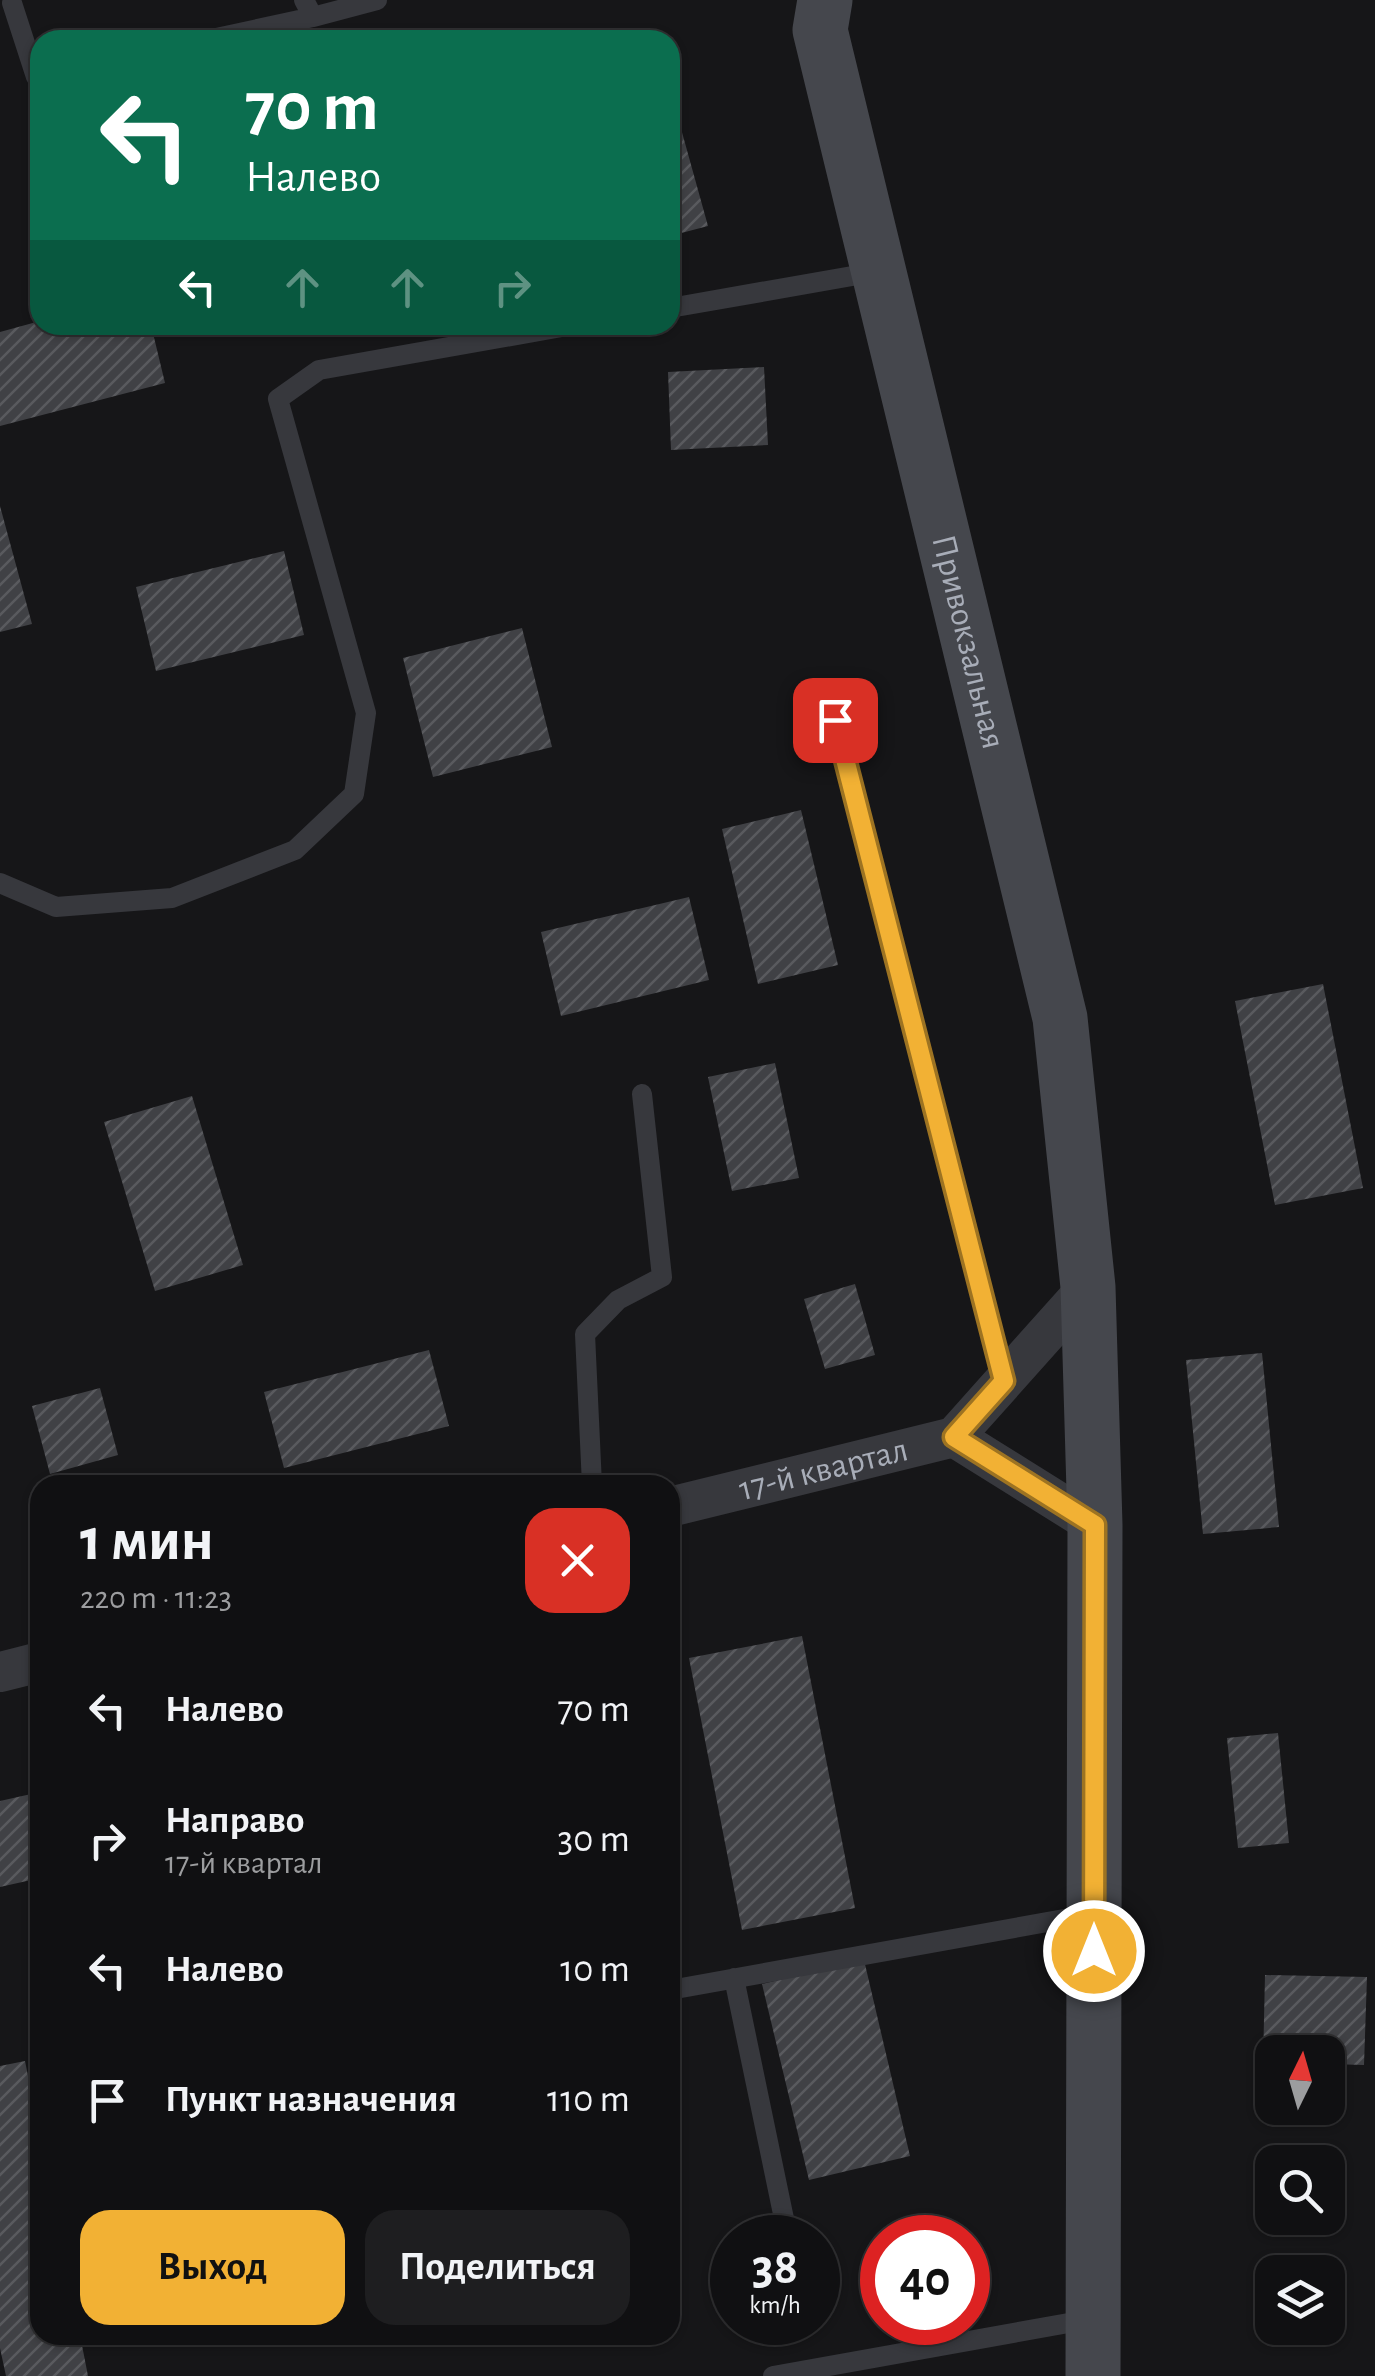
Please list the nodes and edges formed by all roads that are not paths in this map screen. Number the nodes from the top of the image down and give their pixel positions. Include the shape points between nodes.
1 (377, 0) edge
2 (826, 0) edge
3 (8, 3) edge
4 (308, 9) edge
5 (240, 30) edge
6 (30, 60) edge
7 (878, 271) junction
8 (680, 306) edge
9 (517, 335) edge
10 (835, 720) dead end
11 (0, 883) edge
12 (642, 1094) dead end
13 (1088, 1287) junction
14 (1004, 1381) junction
15 (954, 1437) junction
16 (592, 1475) edge
17 (680, 1505) edge
18 (1095, 1525) junction
19 (30, 1664) edge
20 (0, 1672) edge
21 (1094, 1914) junction
22 (734, 1978) junction
23 (680, 1988) edge
24 (783, 2215) edge
25 (1093, 2319) junction
26 (781, 2375) edge
27 (1093, 2376) edge

1 - 4 lane
2 - 7 street, Привокзальная via 820,30
3 - 6 lane
4 - 5 lane
7 - 8 lane
7 - 13 street, Привокзальная via 1060,1018
9 - 11 lane via 319,370 278,398 366,713 354,794 295,850 172,898 56,906
10 - 14 lane
12 - 16 lane via 662,1277 618,1300 586,1334
13 - 14 street, 17-й квартал
13 - 18 street, Привокзальная
14 - 15 street, 17-й квартал
15 - 17 street, 17-й квартал
15 - 18 street
18 - 21 street, Привокзальная
19 - 20 street
21 - 22 lane
21 - 25 street, Привокзальная
22 - 23 lane
22 - 24 lane
25 - 26 lane
25 - 27 street, Привокзальная

